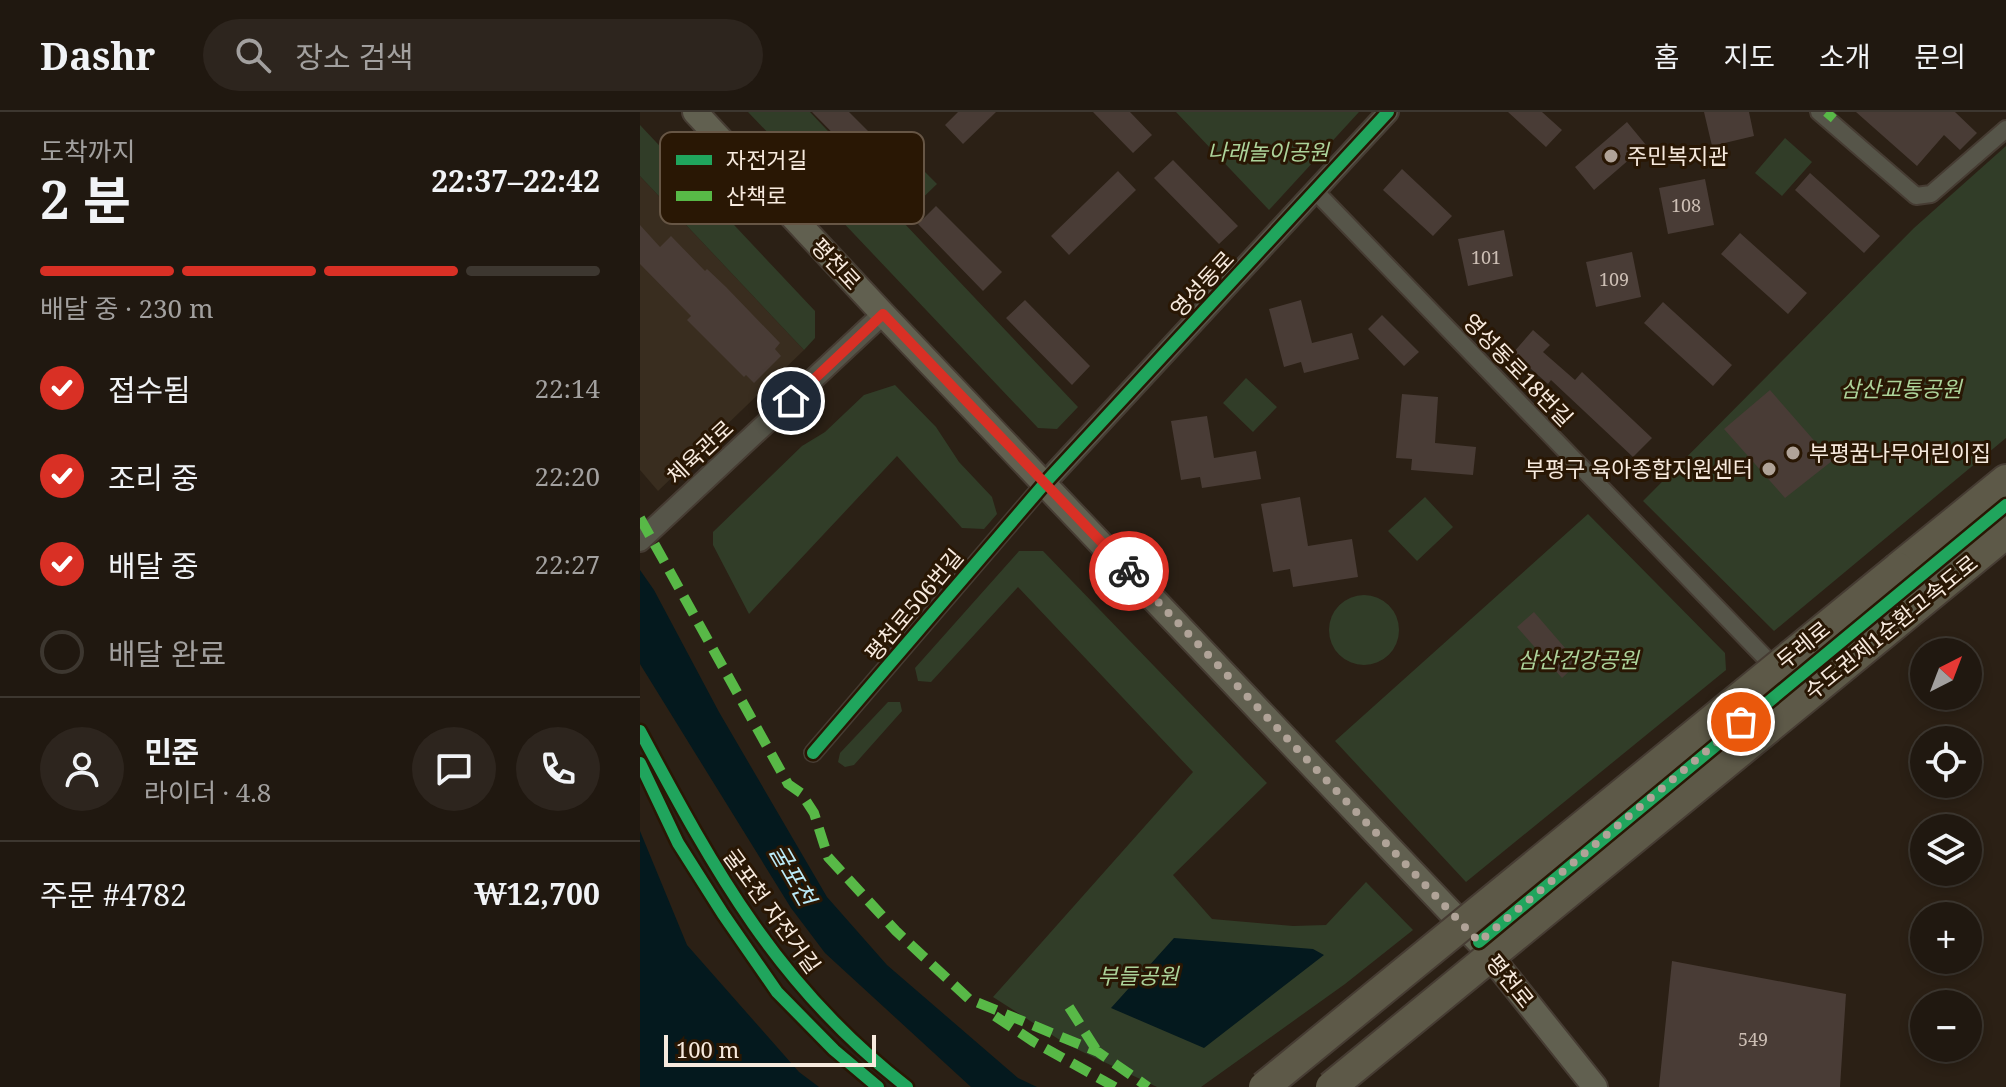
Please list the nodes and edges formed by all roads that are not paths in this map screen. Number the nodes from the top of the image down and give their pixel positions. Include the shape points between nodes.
1 (695, 112) edge
2 (1388, 112) edge
3 (1819, 112) edge
4 (2006, 129) edge
5 (714, 132) edge
6 (1316, 192) junction
7 (799, 224) edge
8 (883, 314) junction
9 (2006, 480) edge
10 (1045, 483) junction
11 (2006, 505) edge
12 (2006, 533) edge
13 (647, 534) edge
14 (1789, 683) junction
15 (813, 753) dead end
16 (1479, 942) junction
17 (1264, 1087) edge
18 (1331, 1087) edge
19 (1595, 1087) edge

1 - 5 main road, 평천로
2 - 6 street, 영성동로
3 - 4 street via 1916,196 1931,194
6 - 10 street, 영성동로
6 - 14 street, 영성동로18번길
7 - 8 main road, 평천로
8 - 10 main road, 평천로
8 - 13 street, 체육관로
9 - 17 highway, 수도권제1순환고속도로, bridge
10 - 15 street, 평천로506번길
10 - 16 main road, 평천로
11 - 14 street, 두레로
12 - 18 highway, 수도권제1순환고속도로, bridge
14 - 16 street, 두레로
16 - 19 main road, 평천로

